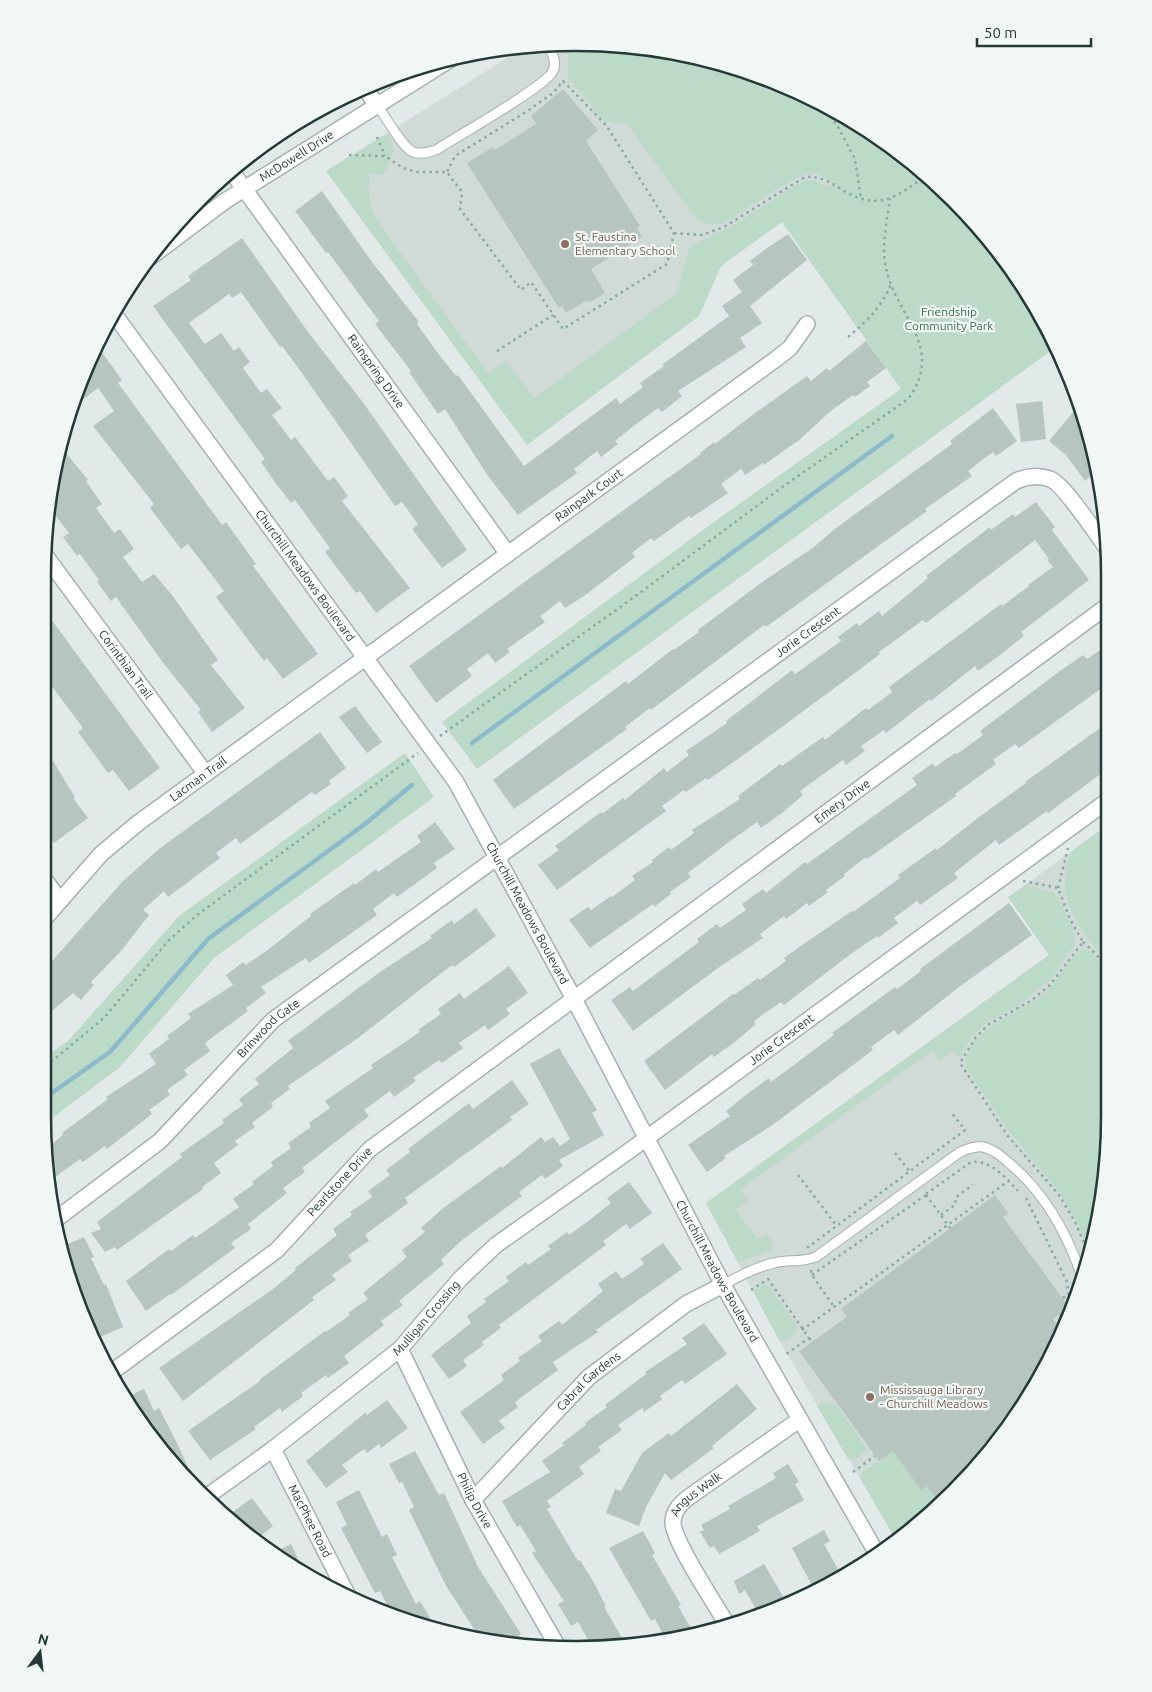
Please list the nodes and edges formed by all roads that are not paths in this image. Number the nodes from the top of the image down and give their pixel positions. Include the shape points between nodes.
1 (551, 52) edge
2 (429, 72) edge
3 (368, 94) edge
4 (376, 104) junction
5 (235, 177) edge
6 (244, 189) junction
7 (172, 241) edge
8 (119, 320) edge
9 (807, 324) dead end
10 (1100, 538) edge
11 (508, 554) junction
12 (51, 564) edge
13 (1101, 611) edge
14 (365, 658) junction
15 (206, 774) junction
16 (1101, 806) edge
17 (497, 857) junction
18 (51, 888) edge
19 (60, 901) junction
20 (51, 911) edge
21 (574, 998) junction
22 (647, 1138) junction
23 (61, 1216) edge
24 (1078, 1267) edge
25 (723, 1285) junction
26 (400, 1349) junction
27 (117, 1369) edge
28 (799, 1420) junction
29 (273, 1449) junction
30 (211, 1493) edge
31 (473, 1500) junction
32 (874, 1548) edge
33 (343, 1587) edge
34 (724, 1619) edge
35 (554, 1640) edge

1 - 4 lane via 554,70 546,80 459,136 424,154 413,152 406,146
2 - 4 street, McDowell Drive
3 - 4 street
4 - 6 street, McDowell Drive
5 - 6 street, Rainspring Drive
6 - 7 street, McDowell Drive
6 - 11 street, Rainspring Drive
8 - 14 street, Churchill Meadows Boulevard
9 - 11 street, Rainpark Court via 790,348 776,359
10 - 17 street, Jorie Crescent via 1051,479 1027,476 1016,481
11 - 14 street, Rainpark Court
12 - 15 street, Corinthian Trail
13 - 21 street, Emery Drive
14 - 15 street, Lacman Trail
14 - 17 street, Churchill Meadows Boulevard via 456,782
15 - 19 street, Lacman Trail via 116,841
16 - 22 street, Jorie Crescent
17 - 21 street, Churchill Meadows Boulevard
17 - 23 street, Brinwood Gate via 273,1020 160,1141
18 - 19 street
19 - 20 street, Lacman Trail
21 - 22 street, Churchill Meadows Boulevard
21 - 27 street, Pearlstone Drive via 370,1149 277,1250
22 - 25 street, Churchill Meadows Boulevard
22 - 26 street, Mulligan Crossing via 496,1245 460,1279
24 - 25 lane via 1067,1237 1037,1191 991,1150 975,1147 960,1152 816,1256 798,1262 774,1263
25 - 28 street, Churchill Meadows Boulevard
25 - 31 street, Cabral Gardens via 686,1304 589,1378
26 - 29 street, Mulligan Crossing
26 - 31 street, Philip Drive
28 - 32 street, Churchill Meadows Boulevard
28 - 34 street, Angus Walk via 683,1502 674,1516 677,1538
29 - 30 street, Mulligan Crossing
29 - 33 street, MacPhee Road
31 - 35 street, Philip Drive

